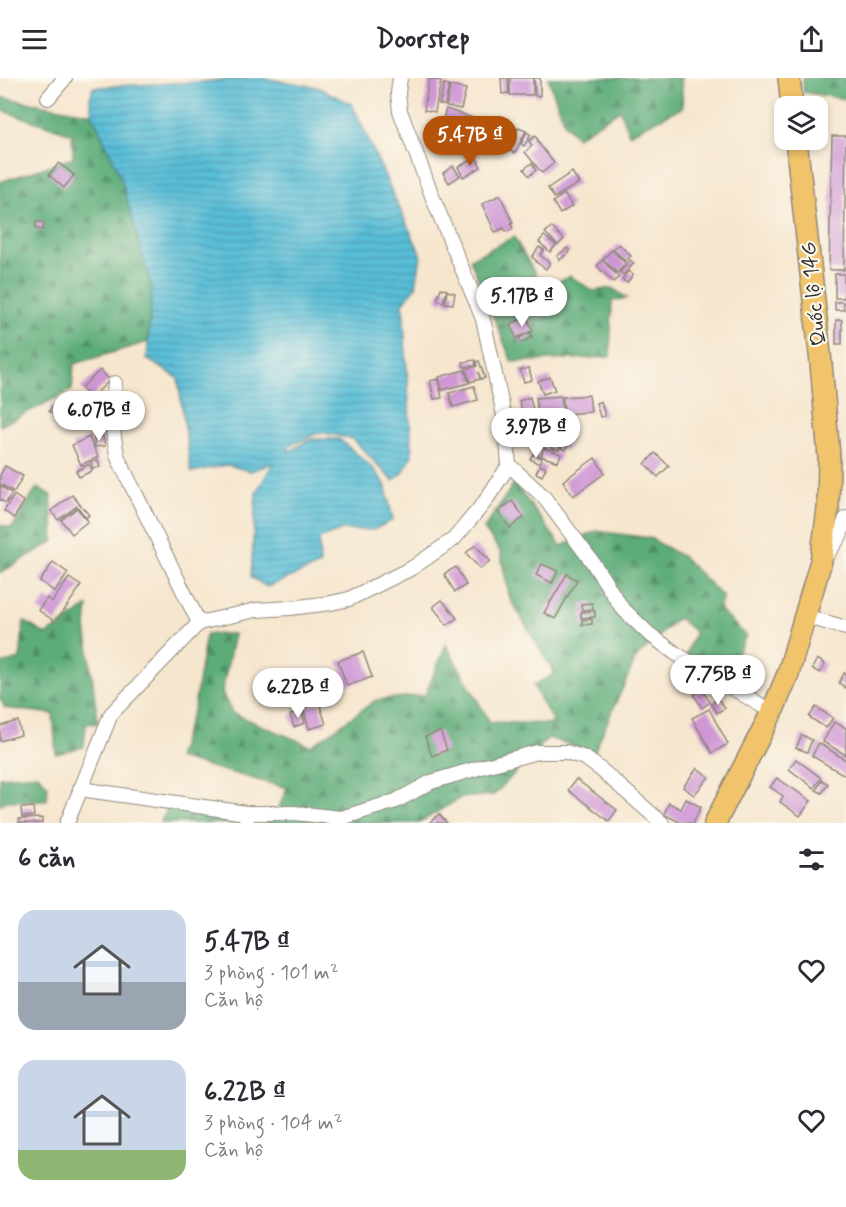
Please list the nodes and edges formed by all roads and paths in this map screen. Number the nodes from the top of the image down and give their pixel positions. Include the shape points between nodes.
1 (65, 78) edge
2 (400, 78) edge
3 (789, 78) edge
4 (791, 96) edge
5 (48, 98) dead end
6 (797, 150) edge
7 (115, 383) dead end
8 (509, 465) junction
9 (846, 518) edge
10 (821, 561) junction
11 (805, 616) junction
12 (199, 623) junction
13 (846, 628) edge
14 (772, 712) junction
15 (80, 789) junction
16 (246, 818) edge
17 (67, 823) edge
18 (662, 823) edge
19 (715, 823) edge

1 - 5 street
2 - 8 street via 400,111 483,319 505,420
3 - 4 main road
6 - 10 main road, Quốc lộ 14G via 829,457
7 - 12 street via 112,414 118,458
8 - 12 street via 454,539 412,568 349,599 256,610
8 - 14 street via 543,496 622,608 648,633
9 - 10 street via 840,536
10 - 11 main road, Quốc lộ 14G
11 - 13 street
11 - 14 main road, Quốc lộ 14G
12 - 15 street via 111,714
14 - 19 main road, Quốc lộ 14G
15 - 16 street
15 - 17 street
16 - 18 street via 295,813 341,818 396,801 431,782 485,766 537,752 566,752 599,768

